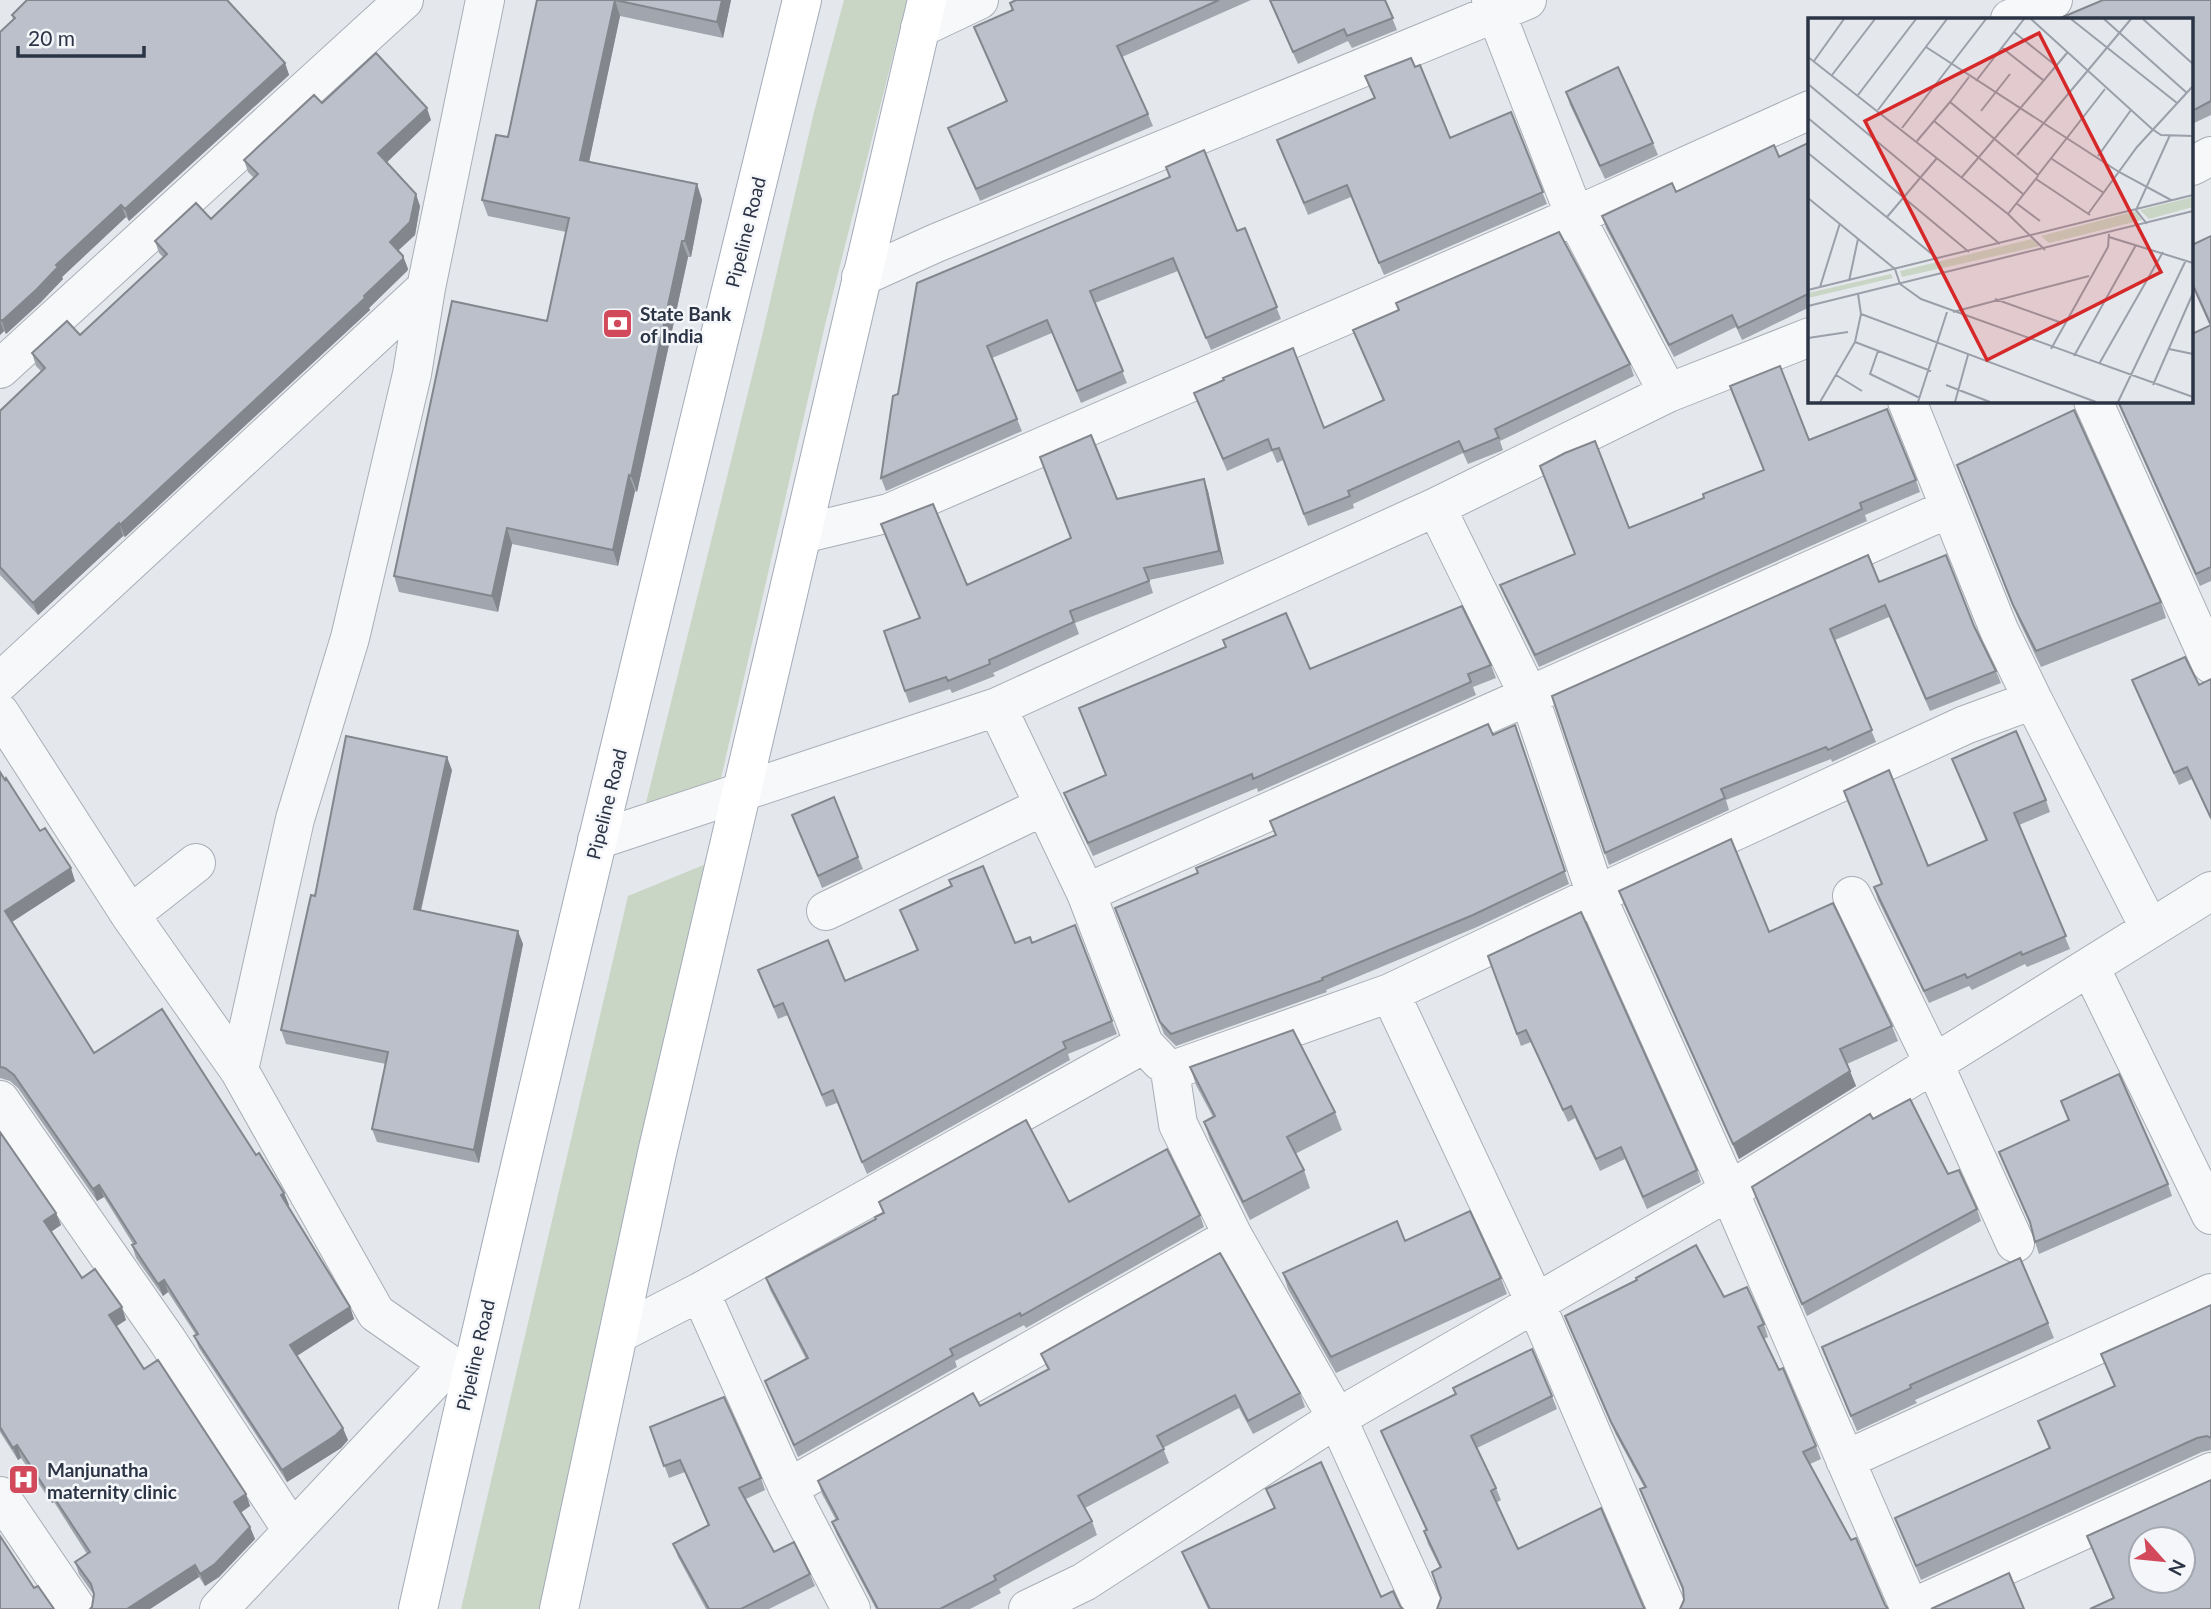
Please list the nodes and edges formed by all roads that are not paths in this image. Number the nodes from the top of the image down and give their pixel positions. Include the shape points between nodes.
1 (404, 0) edge
2 (485, 0) edge
3 (802, 0) edge
4 (979, 0) edge
5 (2053, 0) edge
6 (1505, 4) edge
7 (924, 14) edge
8 (2012, 18) edge
9 (1808, 111) edge
10 (2211, 156) edge
11 (2194, 165) edge
12 (1575, 216) junction
13 (861, 277) junction
14 (426, 288) junction
15 (1808, 338) edge
16 (0, 369) edge
17 (1668, 393) junction
18 (1907, 402) edge
19 (2093, 402) edge
20 (1436, 507) junction
21 (1950, 508) junction
22 (802, 534) junction
23 (2211, 664) edge
24 (0, 682) edge
25 (1529, 696) junction
26 (2033, 700) junction
27 (997, 707) junction
28 (0, 713) edge
29 (741, 791) junction
30 (1044, 806) junction
31 (597, 840) junction
32 (196, 863) dead end
33 (2211, 891) edge
34 (1086, 893) junction
35 (1596, 895) junction
36 (1852, 896) dead end
37 (826, 911) dead end
38 (130, 915) junction
39 (2150, 929) junction
40 (2090, 967) junction
41 (1390, 993) junction
42 (1144, 1044) junction
43 (1934, 1064) junction
44 (239, 1070) junction
45 (1170, 1071) junction
46 (0, 1100) edge
47 (1729, 1191) junction
48 (2211, 1215) edge
49 (1233, 1236) junction
50 (2015, 1244) dead end
51 (700, 1292) junction
52 (2211, 1293) edge
53 (1535, 1302) junction
54 (620, 1333) junction
55 (460, 1367) junction
56 (1337, 1418) junction
57 (1845, 1460) junction
58 (2211, 1472) edge
59 (788, 1488) junction
60 (0, 1496) edge
61 (292, 1530) junction
62 (1091, 1595) edge
63 (77, 1609) edge
64 (219, 1609) edge
65 (418, 1609) edge
66 (559, 1609) edge
67 (851, 1609) edge
68 (1028, 1609) edge
69 (1424, 1609) edge
70 (1667, 1609) edge
71 (1910, 1609) edge

1 - 16 street
2 - 14 street
3 - 31 main road, Pipeline Road
4 - 7 street
5 - 8 street
6 - 12 street
6 - 13 street
7 - 13 main road
9 - 12 street
10 - 11 street
12 - 17 street
12 - 22 street via 889,513
13 - 22 main road
14 - 24 street
14 - 44 street via 412,374 353,625 295,819
15 - 17 street
17 - 20 street
18 - 21 street
19 - 23 street
20 - 25 street
20 - 27 street
21 - 25 street
21 - 26 street
22 - 29 main road
25 - 34 street
25 - 35 street
26 - 35 street via 1965,725
26 - 39 street
27 - 29 street
27 - 30 street
28 - 38 street
29 - 31 street
29 - 54 main road
30 - 34 street
30 - 37 street
31 - 55 main road, Pipeline Road
32 - 38 street
33 - 39 street
34 - 42 street
35 - 41 street
35 - 47 street
36 - 43 street
38 - 44 street
39 - 40 street
40 - 43 street
40 - 48 street
41 - 45 street
41 - 53 street
42 - 45 street
42 - 51 street
43 - 47 street
43 - 50 street
44 - 55 street via 376,1313
45 - 49 street via 1178,1124
46 - 61 street
47 - 53 street
47 - 57 street
49 - 56 street
49 - 59 street
51 - 54 street
51 - 59 street
52 - 57 street
53 - 56 street
53 - 70 street
54 - 66 main road
55 - 61 street
55 - 65 main road, Pipeline Road
56 - 62 street
56 - 69 street
57 - 71 street
58 - 71 street
59 - 67 street
60 - 63 street
61 - 64 street
62 - 68 street

